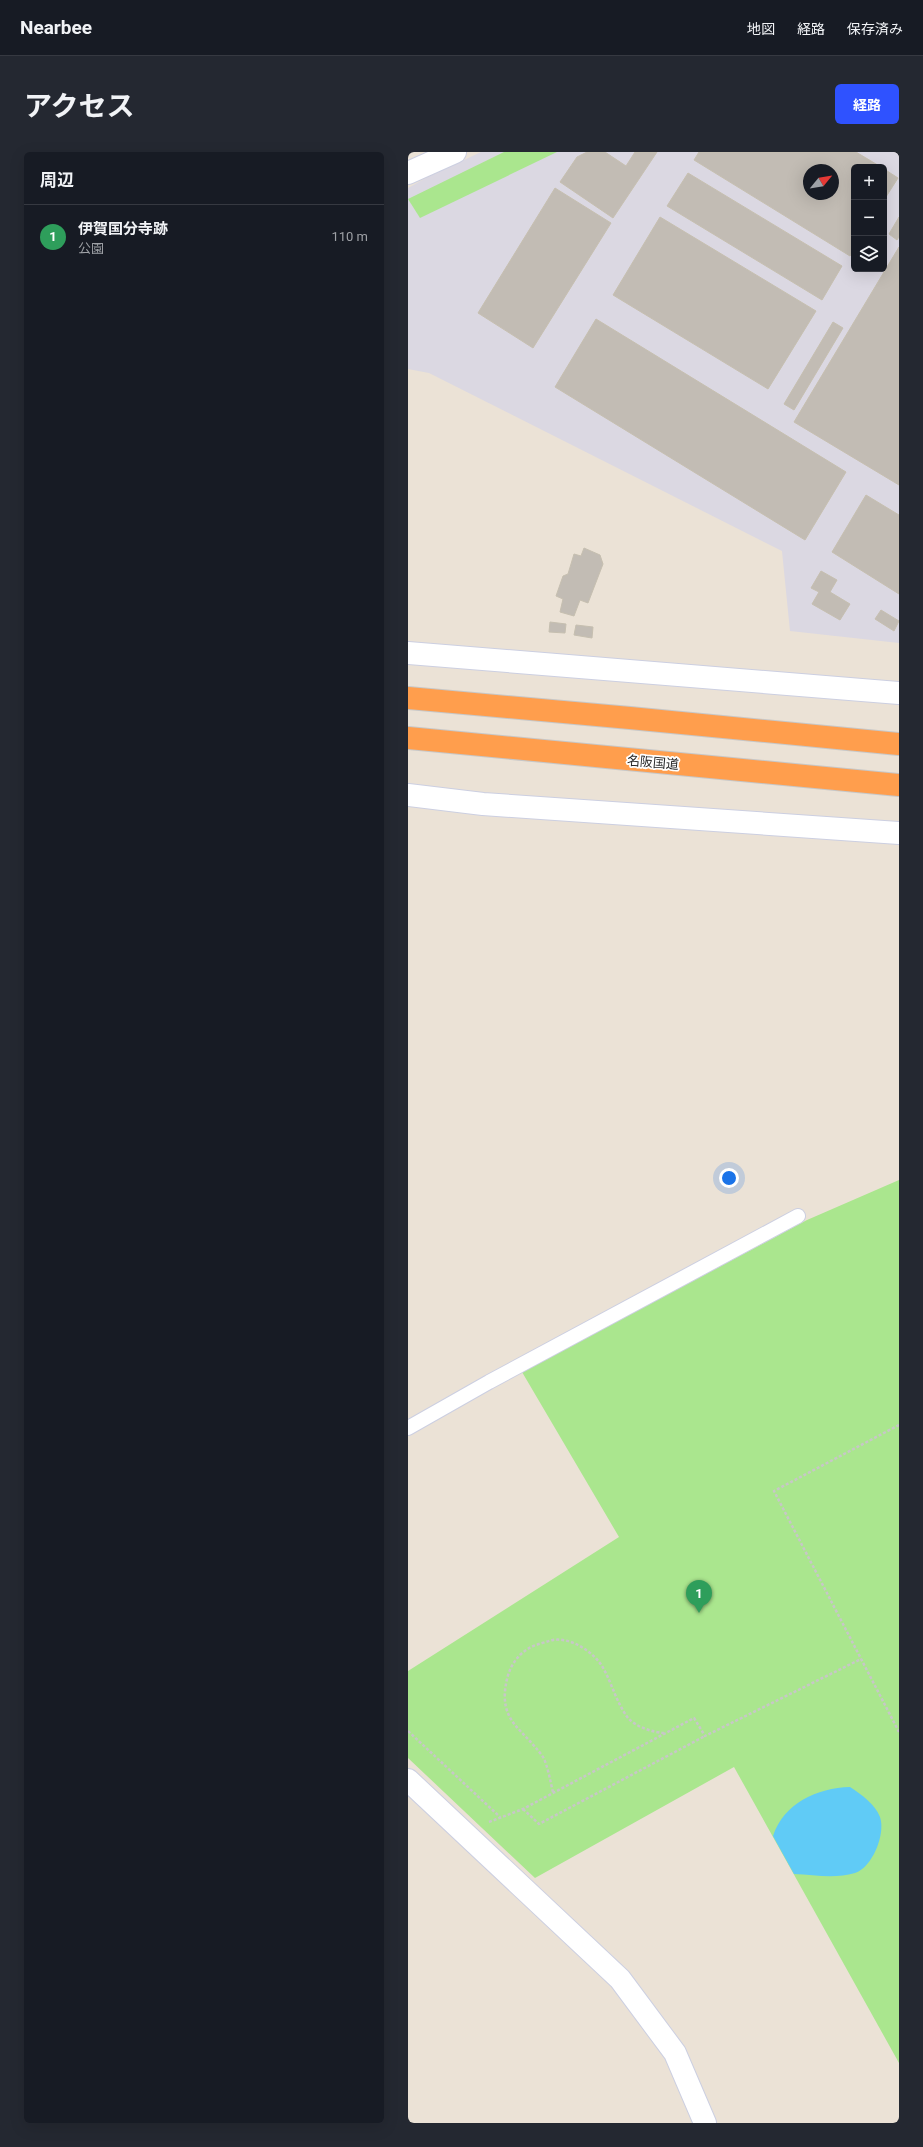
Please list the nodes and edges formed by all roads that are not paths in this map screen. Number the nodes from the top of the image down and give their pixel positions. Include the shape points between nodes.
1 (455, 152) edge
2 (408, 173) edge
3 (408, 653) edge
4 (899, 693) edge
5 (408, 698) edge
6 (408, 738) edge
7 (899, 744) edge
8 (899, 785) edge
9 (408, 795) edge
10 (899, 833) edge
11 (798, 1216) dead end
12 (408, 1428) edge
13 (408, 1780) edge
14 (704, 2123) edge

1 - 2 street
3 - 4 street
5 - 7 highway
6 - 8 highway, 名阪国道
9 - 10 street via 483,804
11 - 12 lane
13 - 14 street via 620,1979 674,2053

